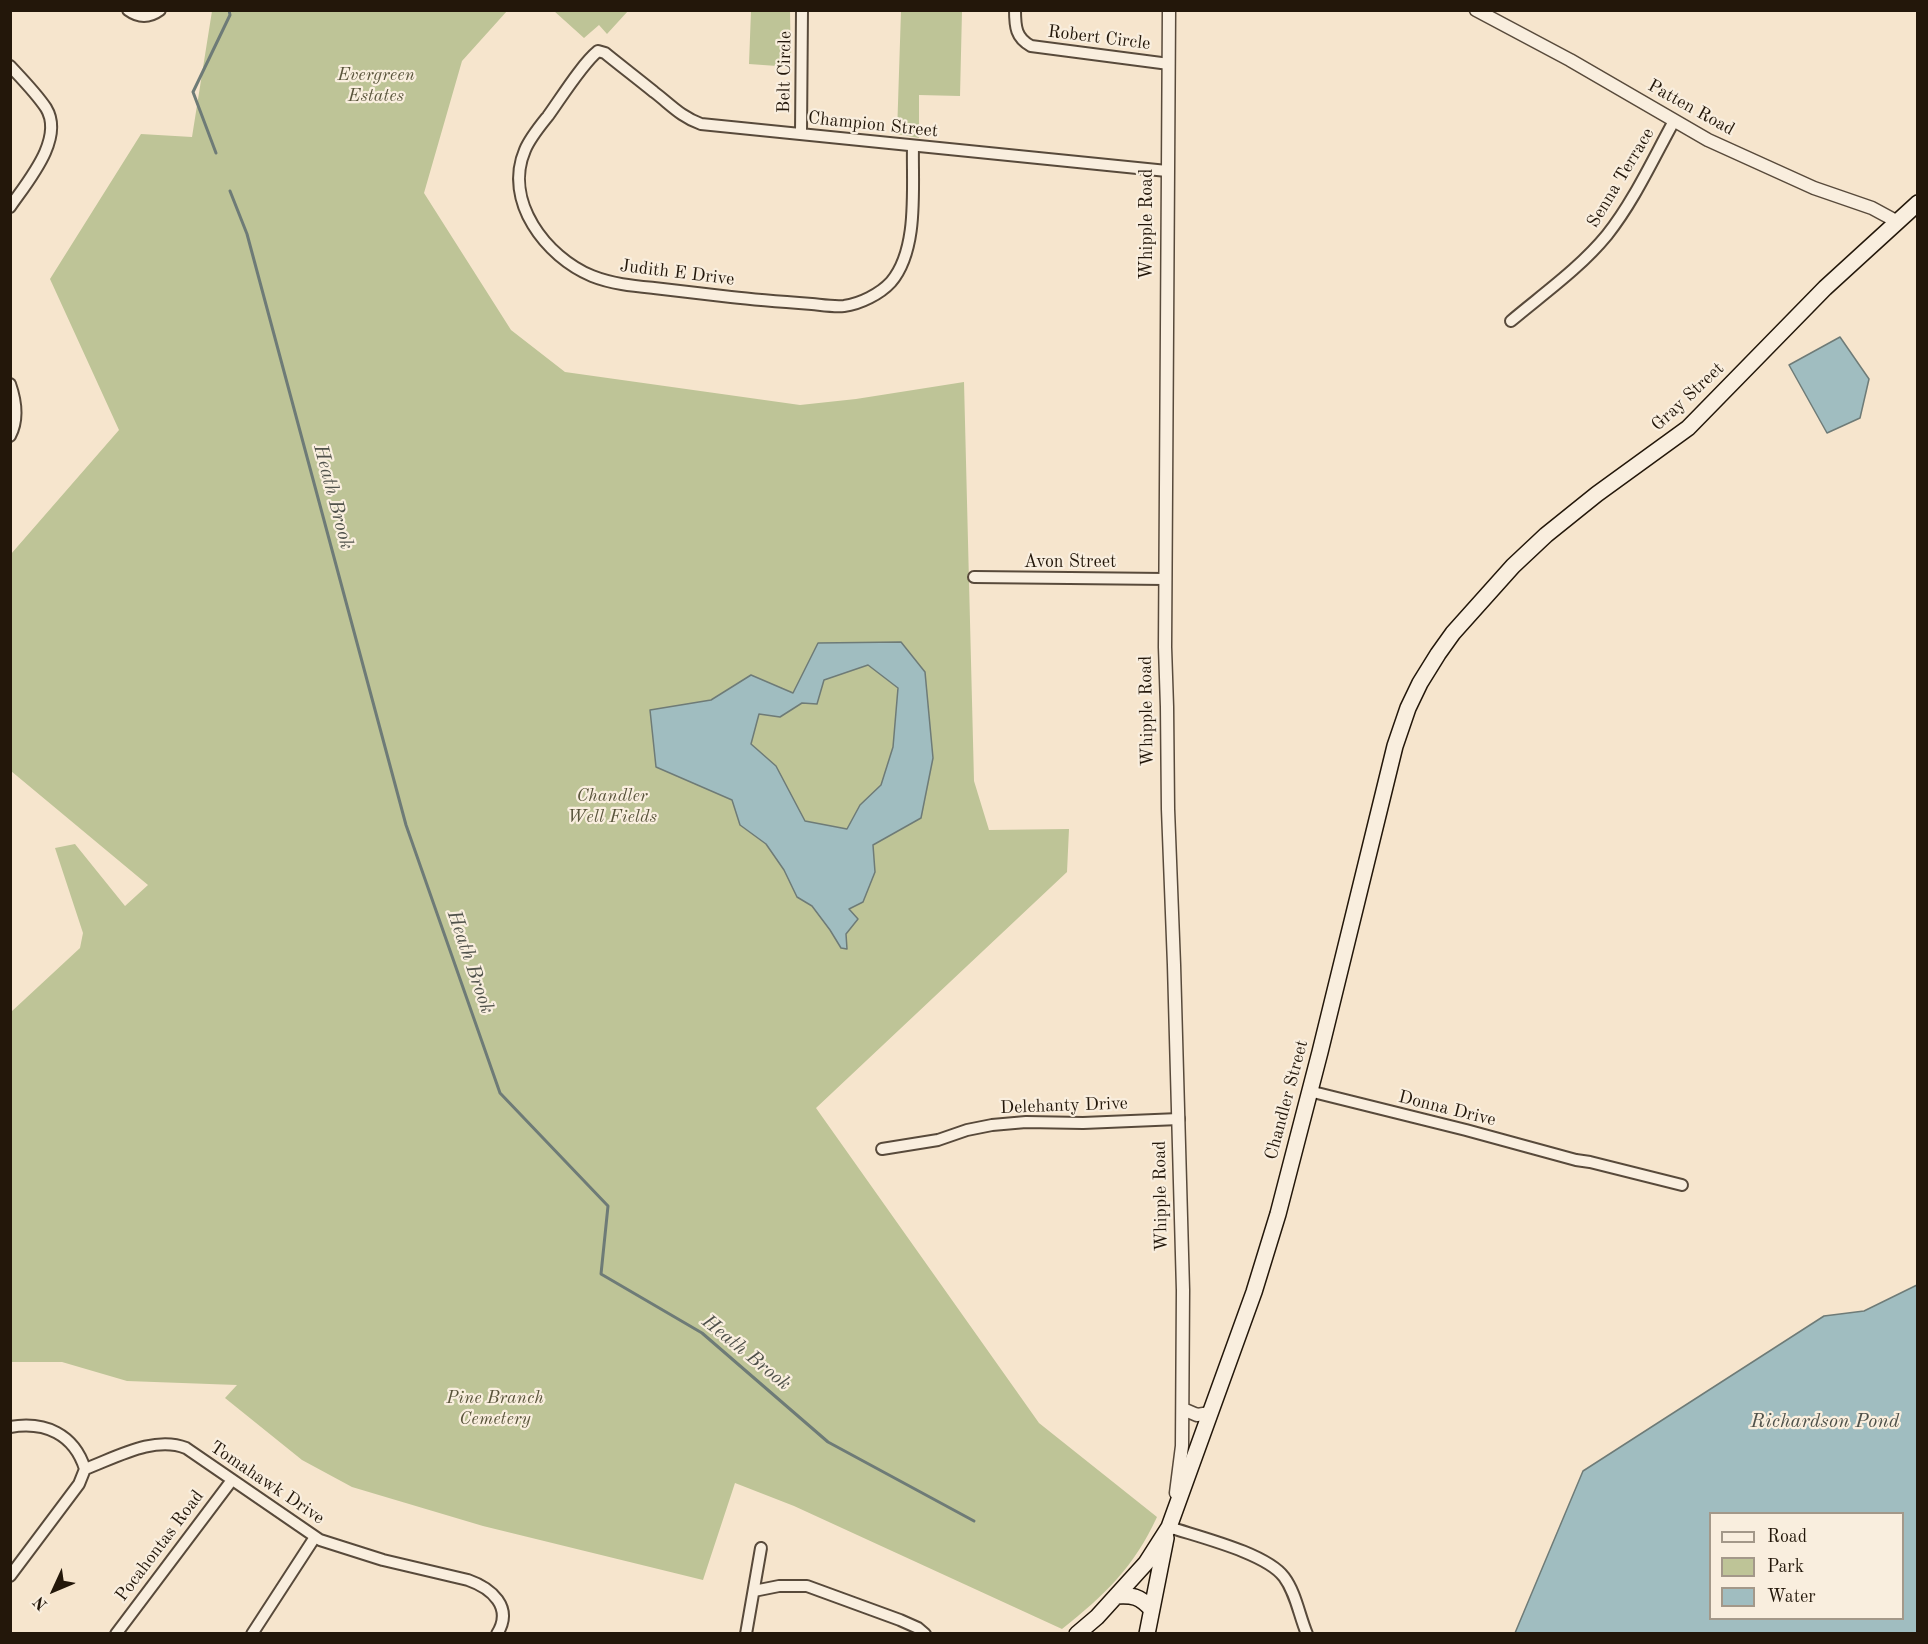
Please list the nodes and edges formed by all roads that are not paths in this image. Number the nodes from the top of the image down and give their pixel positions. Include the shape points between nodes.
1 (128, 10) edge
2 (160, 10) edge
3 (802, 10) edge
4 (1015, 10) edge
5 (1169, 10) edge
6 (1477, 11) edge
7 (598, 51) joint
8 (1169, 64) junction
9 (10, 66) edge
10 (1674, 121) junction
11 (801, 133) junction
12 (913, 146) junction
13 (1167, 171) junction
14 (1917, 203) edge
15 (10, 207) edge
16 (1896, 221) junction
17 (1511, 321) dead end
18 (10, 384) edge
19 (10, 436) edge
20 (974, 577) dead end
21 (1165, 579) junction
22 (1476, 608) joint
23 (1309, 1091) junction
24 (1179, 1119) junction
25 (882, 1149) dead end
26 (1682, 1185) dead end
27 (1183, 1409) junction
28 (1210, 1413) junction
29 (10, 1427) edge
30 (85, 1469) junction
31 (232, 1480) junction
32 (1169, 1527) junction
33 (315, 1537) junction
34 (761, 1548) dead end
35 (10, 1576) edge
36 (754, 1591) junction
37 (1116, 1596) junction
38 (1151, 1609) junction
39 (116, 1634) edge
40 (252, 1634) edge
41 (497, 1634) edge
42 (746, 1634) edge
43 (925, 1634) edge
44 (1077, 1634) edge
45 (1147, 1634) edge
46 (1307, 1634) edge

1 - 2 street via 145,17
3 - 11 street, Belt Circle
4 - 8 street, Robert Circle via 1019,37 1031,46
5 - 8 street, Whipple Road
6 - 10 street, Patten Road
7 - 11 street, Champion Street via 687,119 719,126
7 - 12 street, Judith E Drive via 525,149 519,189 534,226 566,262 616,284 843,306 862,301 891,282 903,263 911,223
8 - 13 street, Whipple Road
9 - 15 street via 46,108 52,130 42,158
10 - 16 street, Patten Road via 1739,155
10 - 17 street, Senna Terrace via 1607,235 1586,258
11 - 12 street, Champion Street
12 - 13 street, Champion Street
13 - 21 street, Whipple Road
14 - 16 main road, Gray Street
16 - 22 main road, Gray Street via 1825,288 1702,416 1552,530
18 - 19 street via 16,417
20 - 21 street, Avon Street
21 - 24 street, Whipple Road
22 - 23 main road, Chandler Street via 1438,654 1405,718
23 - 26 street, Donna Drive
23 - 28 main road, Chandler Street via 1278,1214
24 - 25 street, Delehanty Drive via 992,1125 938,1140
24 - 27 street, Whipple Road
27 - 28 street via 1197,1415
27 - 32 street, Whipple Road via 1180,1473
28 - 32 main road, Chandler Street
29 - 30 street via 42,1427 66,1438
30 - 31 street, Tomahawk Drive via 145,1447 172,1444 186,1448
30 - 35 street via 79,1484
31 - 33 street, Tomahawk Drive
31 - 39 street, Pocahontas Road
32 - 37 main road, Chandler Street via 1146,1563
32 - 38 main road, Whipple Road
32 - 46 street via 1268,1563 1291,1588
33 - 40 street
33 - 41 street, Tomahawk Drive via 482,1586 499,1603 501,1620
34 - 36 street
36 - 42 street
36 - 43 street via 807,1586 891,1616
37 - 38 main road via 1132,1595
37 - 44 main road, Chandler Street
38 - 45 main road, Whipple Road

